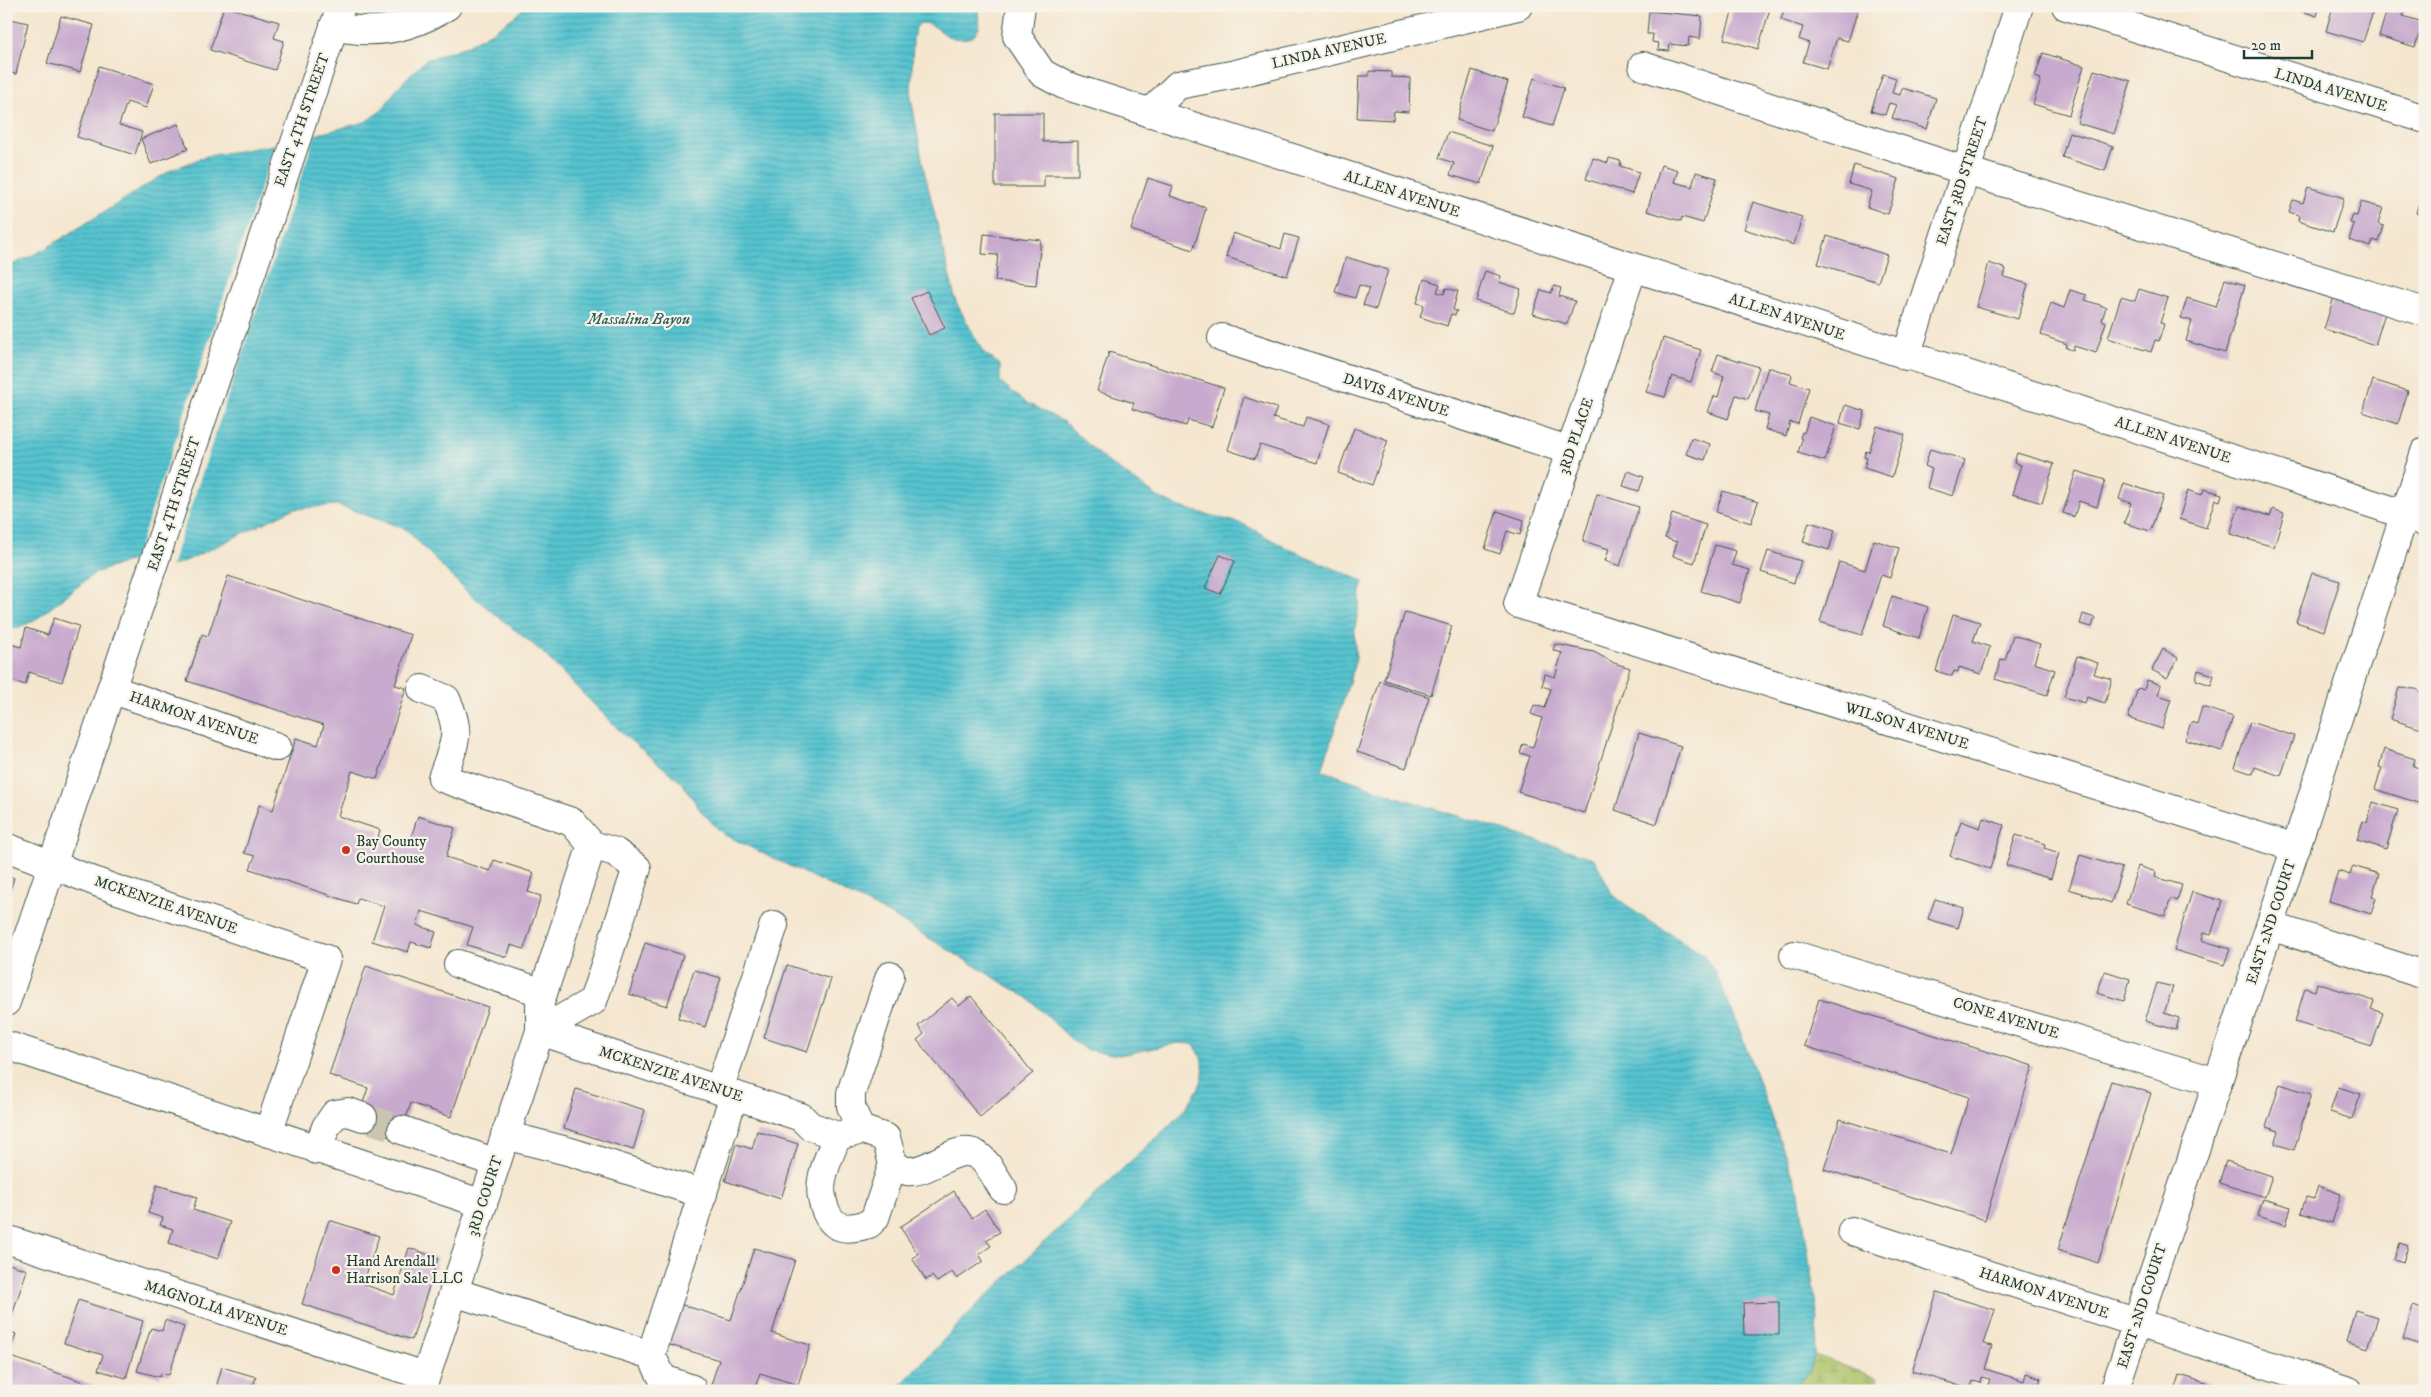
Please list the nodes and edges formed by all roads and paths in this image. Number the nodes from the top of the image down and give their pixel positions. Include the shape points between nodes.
1 (447, 6) edge
2 (1021, 6) edge
3 (1518, 6) edge
4 (2019, 6) edge
5 (2066, 6) edge
6 (337, 16) edge
7 (1643, 66) dead end
8 (1149, 113) junction
9 (2425, 119) edge
10 (1966, 171) junction
11 (1633, 268) junction
12 (2425, 312) edge
13 (1222, 338) dead end
14 (1906, 356) junction
15 (1571, 451) junction
16 (2425, 452) edge
17 (2415, 519) edge
18 (1518, 604) joint
19 (112, 689) junction
20 (422, 689) dead end
21 (277, 748) dead end
22 (592, 845) junction
23 (6, 847) edge
24 (2296, 848) junction
25 (52, 865) junction
26 (774, 926) dead end
27 (2270, 926) junction
28 (1794, 955) dead end
29 (458, 964) dead end
30 (2425, 975) edge
31 (890, 976) dead end
32 (543, 993) junction
33 (6, 1002) edge
34 (540, 1030) junction
35 (6, 1045) edge
36 (2218, 1082) junction
37 (726, 1092) junction
38 (364, 1117) tunnel mouth
39 (402, 1130) tunnel mouth
40 (849, 1133) junction
41 (268, 1134) junction
42 (505, 1135) junction
43 (317, 1150) junction
44 (496, 1164) junction
45 (893, 1164) junction
46 (1003, 1189) dead end
47 (703, 1194) junction
48 (483, 1204) junction
49 (1852, 1231) dead end
50 (6, 1239) edge
51 (454, 1292) junction
52 (2136, 1323) junction
53 (651, 1355) junction
54 (423, 1383) edge
55 (692, 1389) dead end
56 (2114, 1391) edge
57 (2350, 1391) edge

1 - 6 street via 404,26 375,31 357,31
2 - 8 street, ALLEN AVENUE via 1017,36 1042,73 1064,85
3 - 8 street, LINDA AVENUE via 1178,85
4 - 10 street, EAST 3RD STREET
5 - 9 street, LINDA AVENUE
6 - 19 street, EAST 4TH STREET
7 - 10 street
8 - 11 street, ALLEN AVENUE
10 - 12 street
10 - 14 street, EAST 3RD STREET
11 - 14 street, ALLEN AVENUE
11 - 15 street, 3RD PLACE
13 - 15 street, DAVIS AVENUE
14 - 17 street, ALLEN AVENUE
15 - 18 street, 3RD PLACE
16 - 17 street, EAST 2ND COURT
17 - 24 street, EAST 2ND COURT
18 - 24 street, WILSON AVENUE
19 - 21 street, HARMON AVENUE
19 - 25 street, EAST 4TH STREET
20 - 22 street via 446,699 454,715 457,734 442,778 572,822
22 - 32 street, 3RD COURT
22 - 34 street via 615,852 637,868 593,1001
23 - 25 street, MCKENZIE AVENUE
24 - 27 street, EAST 2ND COURT
25 - 33 street, EAST 4TH STREET
25 - 41 street, MCKENZIE AVENUE via 326,959
26 - 37 street
27 - 30 street
27 - 36 street, EAST 2ND COURT
28 - 36 street, CONE AVENUE
29 - 32 street
31 - 40 street via 851,1093
32 - 34 street, 3RD COURT
34 - 37 street, MCKENZIE AVENUE
34 - 42 street, 3RD COURT
35 - 41 street
36 - 52 street, EAST 2ND COURT
37 - 40 street, MCKENZIE AVENUE via 801,1117 810,1126
37 - 47 street
38 - 43 street via 348,1112 335,1114 326,1126
39 - 44 street
40 - 45 street via 871,1131 886,1138
40 - 45 street via 822,1180 821,1193 832,1221 842,1226 869,1224
41 - 43 street
42 - 44 street, 3RD COURT
42 - 47 street via 571,1152
43 - 48 street
44 - 48 street, 3RD COURT
45 - 46 street via 906,1171 920,1170 965,1152 980,1157
47 - 53 street
48 - 51 street, 3RD COURT
49 - 52 street, HARMON AVENUE
50 - 54 street, MAGNOLIA AVENUE
51 - 53 street
51 - 54 street, 3RD COURT
52 - 56 street, EAST 2ND COURT
52 - 57 street, HARMON AVENUE
53 - 55 street via 663,1379

